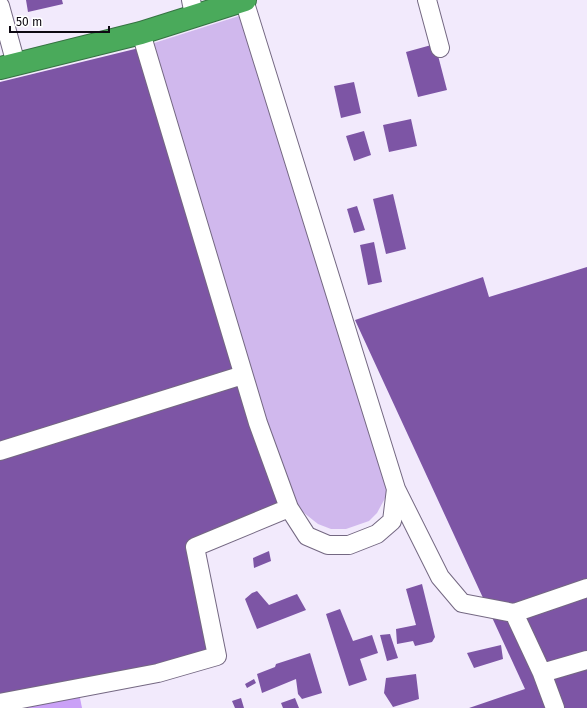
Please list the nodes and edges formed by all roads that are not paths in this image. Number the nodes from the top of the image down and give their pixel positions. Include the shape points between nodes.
1 (244, 0) edge
2 (427, 0) edge
3 (0, 6) edge
4 (193, 8) edge
5 (141, 33) junction
6 (440, 48) dead end
7 (8, 66) edge
8 (243, 375) junction
9 (0, 451) edge
10 (396, 489) junction
11 (289, 508) junction
12 (587, 588) edge
13 (514, 613) junction
14 (587, 660) edge
15 (542, 673) junction
16 (0, 703) edge
17 (555, 708) edge

1 - 4 highway
1 - 10 street
2 - 6 street
3 - 7 street
4 - 5 highway
5 - 7 highway
5 - 8 street
8 - 9 street
8 - 11 street
10 - 11 street via 392,521 377,534 349,545 328,545 307,536
10 - 13 street via 440,577 462,603
11 - 16 street via 195,547 217,656 158,673
12 - 13 street
13 - 15 street
14 - 15 street
15 - 17 street

